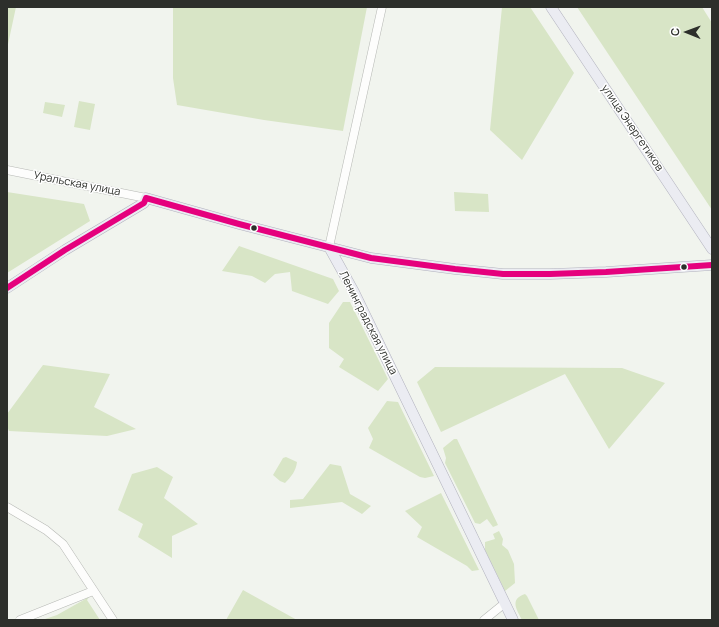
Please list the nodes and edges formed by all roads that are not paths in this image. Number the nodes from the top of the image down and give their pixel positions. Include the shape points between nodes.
1 (382, 7) edge
2 (551, 7) edge
3 (7, 170) edge
4 (146, 198) junction
5 (329, 247) junction
6 (712, 249) edge
7 (712, 265) edge
8 (7, 288) edge
9 (7, 507) edge
10 (93, 590) junction
11 (505, 603) junction
12 (20, 620) edge
13 (112, 620) edge
14 (484, 620) edge
15 (513, 620) edge

1 - 5 street
2 - 6 main road, улица Энергетиков
3 - 4 street, Уральская улица
4 - 5 main road
4 - 8 main road via 144,203
5 - 7 main road via 371,258 503,274 606,272
5 - 11 main road, Ленинградская улица via 354,292
9 - 10 street via 46,530 63,544
10 - 12 street
10 - 13 street
11 - 14 street
11 - 15 main road, Ленинградская улица

